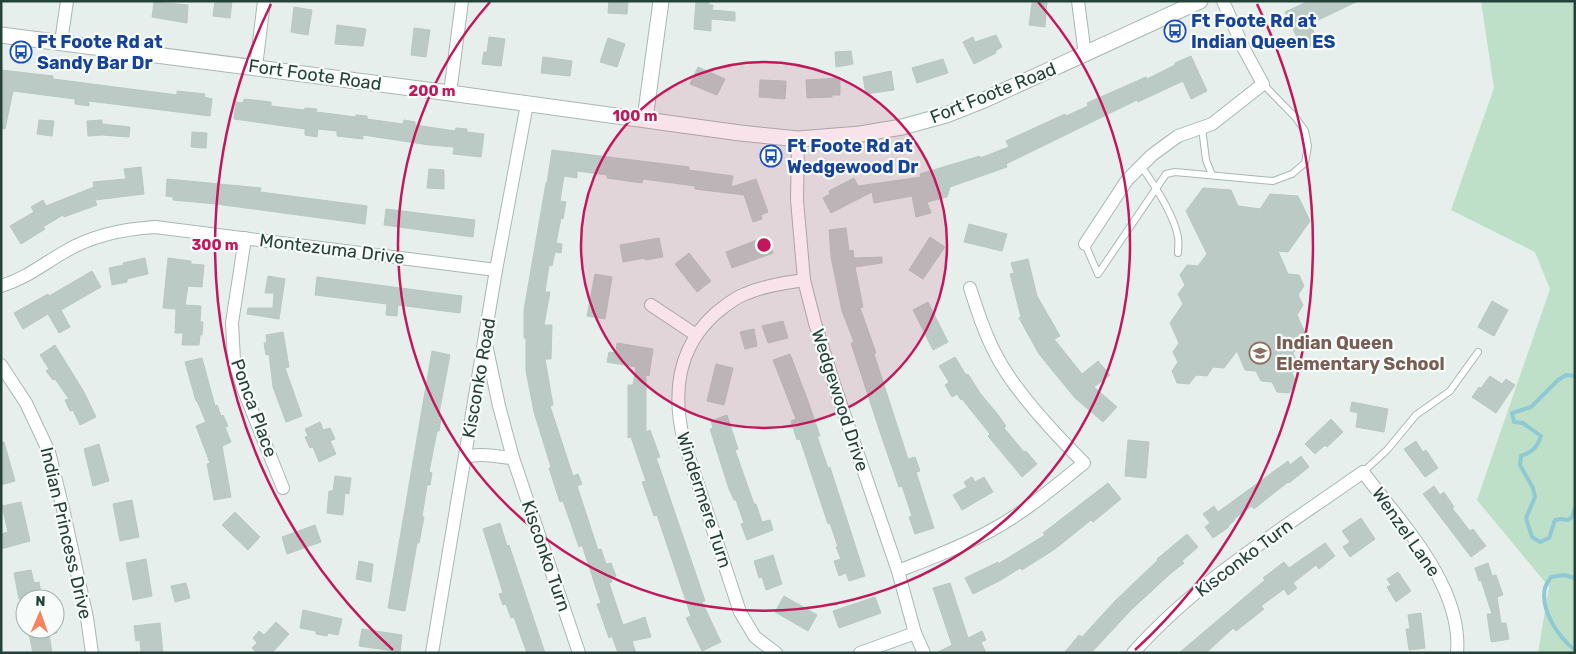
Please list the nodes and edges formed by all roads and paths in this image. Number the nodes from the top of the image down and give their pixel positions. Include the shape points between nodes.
1 (67, 1) edge
2 (264, 1) edge
3 (462, 1) edge
4 (661, 1) edge
5 (1078, 1) edge
6 (1200, 1) edge
7 (1223, 1) edge
8 (1, 35) edge
9 (61, 42) junction
10 (1085, 55) junction
11 (256, 67) junction
12 (1263, 84) junction
13 (450, 93) junction
14 (527, 104) junction
15 (645, 119) junction
16 (1202, 128) junction
17 (798, 139) junction
18 (1141, 166) junction
19 (1212, 175) junction
20 (1157, 188) junction
21 (245, 238) junction
22 (1085, 244) joint
23 (1178, 253) dead end
24 (496, 270) junction
25 (804, 280) junction
26 (1, 286) edge
27 (970, 288) dead end
28 (651, 304) dead end
29 (696, 335) junction
30 (485, 342) junction
31 (1478, 352) dead end
32 (1, 365) edge
33 (465, 458) junction
34 (513, 458) junction
35 (1363, 472) junction
36 (283, 488) dead end
37 (898, 571) junction
38 (915, 633) junction
39 (92, 653) edge
40 (432, 653) edge
41 (579, 653) edge
42 (776, 653) edge
43 (860, 653) edge
44 (924, 653) edge
45 (1133, 653) edge
46 (1457, 653) edge

1 - 9 street
2 - 11 street
3 - 13 street
4 - 15 street
5 - 10 street
6 - 10 street, Fort Foote Road
7 - 12 street
8 - 9 street, Fort Foote Road
9 - 11 street, Fort Foote Road
10 - 17 street, Fort Foote Road via 946,115 860,134
11 - 13 street, Fort Foote Road
12 - 16 street via 1212,124
12 - 19 lane via 1296,118 1304,131 1308,146 1305,162 1292,174 1272,181
13 - 14 street, Fort Foote Road
14 - 15 street, Fort Foote Road
14 - 24 street, Kisconko Road
15 - 17 street, Fort Foote Road
16 - 18 street via 1178,136
16 - 19 lane via 1206,160
17 - 25 street, Wedgewood Drive via 797,200
18 - 20 lane
18 - 22 street via 1127,180
19 - 20 lane via 1166,174
20 - 22 lane via 1098,274
20 - 23 lane via 1176,230
21 - 24 street, Montezuma Drive
21 - 26 street, Montezuma Drive via 155,227 116,231 91,238 37,270
21 - 36 street, Ponca Place via 232,323 234,360
24 - 30 street, Kisconko Road
25 - 29 street, Windermere Turn via 743,294 726,304
25 - 37 street, Wedgewood Drive via 835,387
27 - 37 street via 996,355 1059,438 1084,463 1024,510 991,531
28 - 29 street
29 - 42 street, Windermere Turn via 679,380 678,420 740,612 755,637
30 - 33 street, Kisconko Road
30 - 34 street, Kisconko Turn
31 - 35 lane via 1450,391 1416,415 1387,450
32 - 39 street, Indian Princess Drive via 26,403 49,452
33 - 34 street via 481,455
33 - 40 street, Kisconko Road
34 - 41 street, Kisconko Turn
35 - 45 street, Kisconko Turn via 1222,572
35 - 46 street, Wenzel Lane via 1427,557 1442,584 1455,620
37 - 38 street, Wedgewood Drive
38 - 43 street
38 - 44 street, Wedgewood Drive

